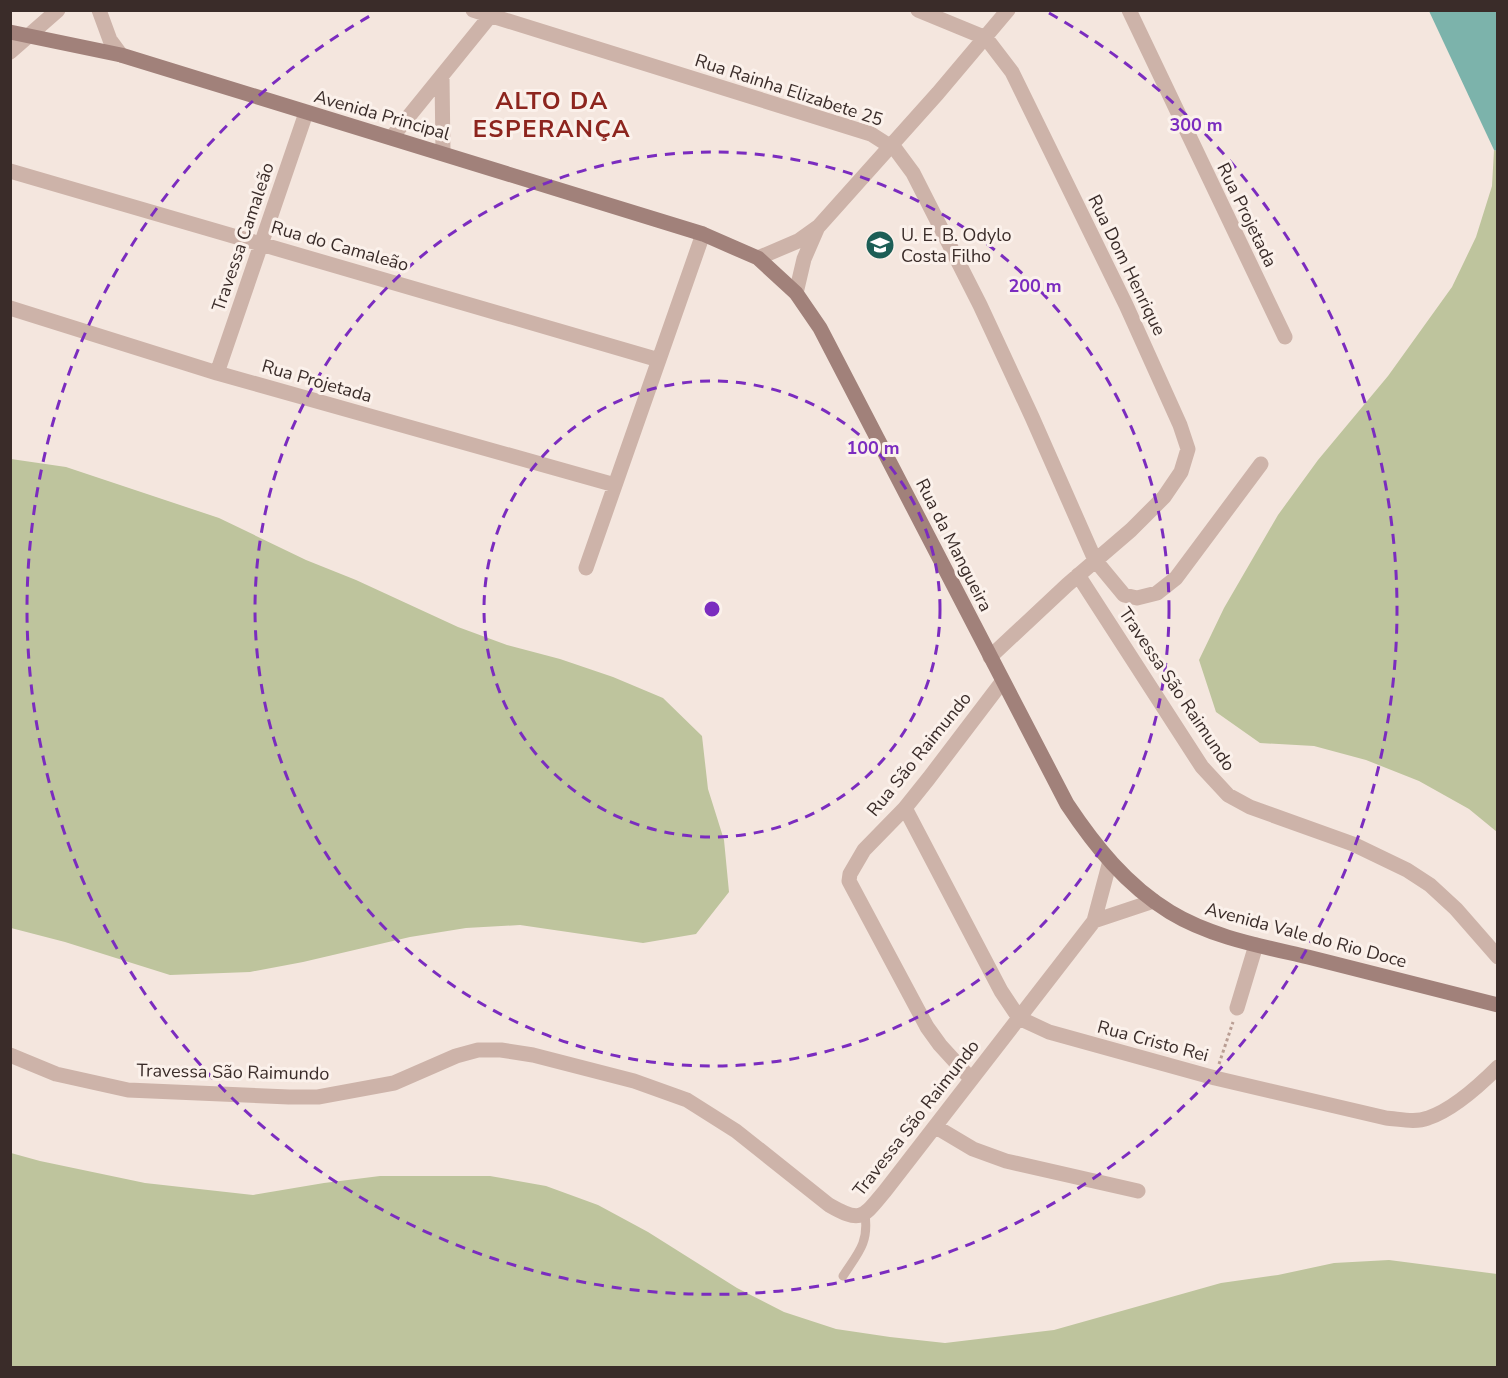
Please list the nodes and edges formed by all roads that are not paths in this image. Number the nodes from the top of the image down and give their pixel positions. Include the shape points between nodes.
1 (58, 10) edge
2 (99, 10) edge
3 (473, 10) edge
4 (918, 10) edge
5 (1008, 10) edge
6 (1129, 10) edge
7 (493, 13) edge
8 (10, 32) edge
9 (30, 35) junction
10 (986, 38) junction
11 (10, 52) edge
12 (121, 55) junction
13 (442, 76) junction
14 (306, 113) junction
15 (392, 137) junction
16 (890, 145) junction
17 (443, 153) junction
18 (10, 171) edge
19 (819, 226) junction
20 (702, 234) junction
21 (261, 243) junction
22 (758, 258) junction
23 (796, 293) junction
24 (10, 308) edge
25 (1285, 338) dead end
26 (659, 360) junction
27 (217, 373) junction
28 (1261, 464) dead end
29 (615, 485) junction
30 (1095, 560) junction
31 (586, 568) dead end
32 (1078, 575) junction
33 (990, 657) junction
34 (1002, 682) junction
35 (905, 808) junction
36 (1110, 861) junction
37 (1154, 901) junction
38 (1094, 921) junction
39 (1256, 945) junction
40 (1497, 957) edge
41 (1497, 1005) edge
42 (1237, 1008) road end
43 (1019, 1018) junction
44 (10, 1055) edge
45 (1497, 1067) edge
46 (971, 1078) junction
47 (936, 1127) junction
48 (1138, 1191) dead end
49 (864, 1215) junction
50 (843, 1276) dead end

1 - 9 street
2 - 12 street via 110,40
3 - 7 street, Rua Rainha Elizabete 25
4 - 10 street
5 - 10 street
6 - 25 street, Rua Projetada
7 - 13 street
7 - 16 street, Rua Rainha Elizabete 25 via 871,134
8 - 9 street, Avenida Principal
9 - 11 street
9 - 12 street, Avenida Principal
10 - 16 street
10 - 30 street, Rua Dom Henrique via 1012,72 1126,305 1188,449 1181,472 1164,497
12 - 14 street, Avenida Principal
13 - 15 street
13 - 17 street
14 - 15 street, Avenida Principal
14 - 21 street, Travessa Camaleão
15 - 17 street, Avenida Principal
16 - 19 street
16 - 30 street, Rua Rainha Elizabete 25 via 913,173 980,304
17 - 20 street, Avenida Principal
18 - 21 street, Rua do Camaleão
19 - 22 street via 798,241
19 - 23 street via 804,259
20 - 22 street, Avenida Principal
20 - 26 street
21 - 26 street, Rua do Camaleão
21 - 27 street, Travessa Camaleão
22 - 23 street, Avenida Principal
23 - 33 street, Rua da Mangueira via 820,328
24 - 27 street, Rua Projetada
26 - 29 street
27 - 29 street, Rua Projetada
28 - 30 street, Travessa São Raimundo via 1176,578 1157,593 1137,598 1124,595
29 - 31 street
30 - 32 street
32 - 33 street
32 - 40 street, Travessa São Raimundo via 1202,767 1228,795 1250,807 1353,844 1407,870 1456,909
33 - 34 street, Avenida Vale do Rio Doce
34 - 35 street, Rua São Raimundo
34 - 36 street, Avenida Vale do Rio Doce via 1066,804
35 - 43 street
35 - 46 street, Rua São Raimundo via 864,850 849,881 927,1027
36 - 37 street, Avenida Vale do Rio Doce
36 - 38 street, Travessa São Raimundo
37 - 38 street
37 - 39 street, Avenida Vale do Rio Doce via 1192,924
38 - 43 street, Travessa São Raimundo
39 - 41 street, Avenida Vale do Rio Doce
39 - 42 street
43 - 45 street, Rua Cristo Rei via 1049,1032 1215,1078 1410,1121 1427,1119 1448,1109
43 - 46 street, Travessa São Raimundo
44 - 49 street, Travessa São Raimundo via 56,1074 128,1090 318,1097 394,1083 478,1050 533,1055 634,1081 687,1100 736,1131 829,1205 846,1215
46 - 47 street, Travessa São Raimundo
47 - 48 street via 973,1149 1006,1161
47 - 49 street, Travessa São Raimundo
49 - 50 lane via 864,1245

